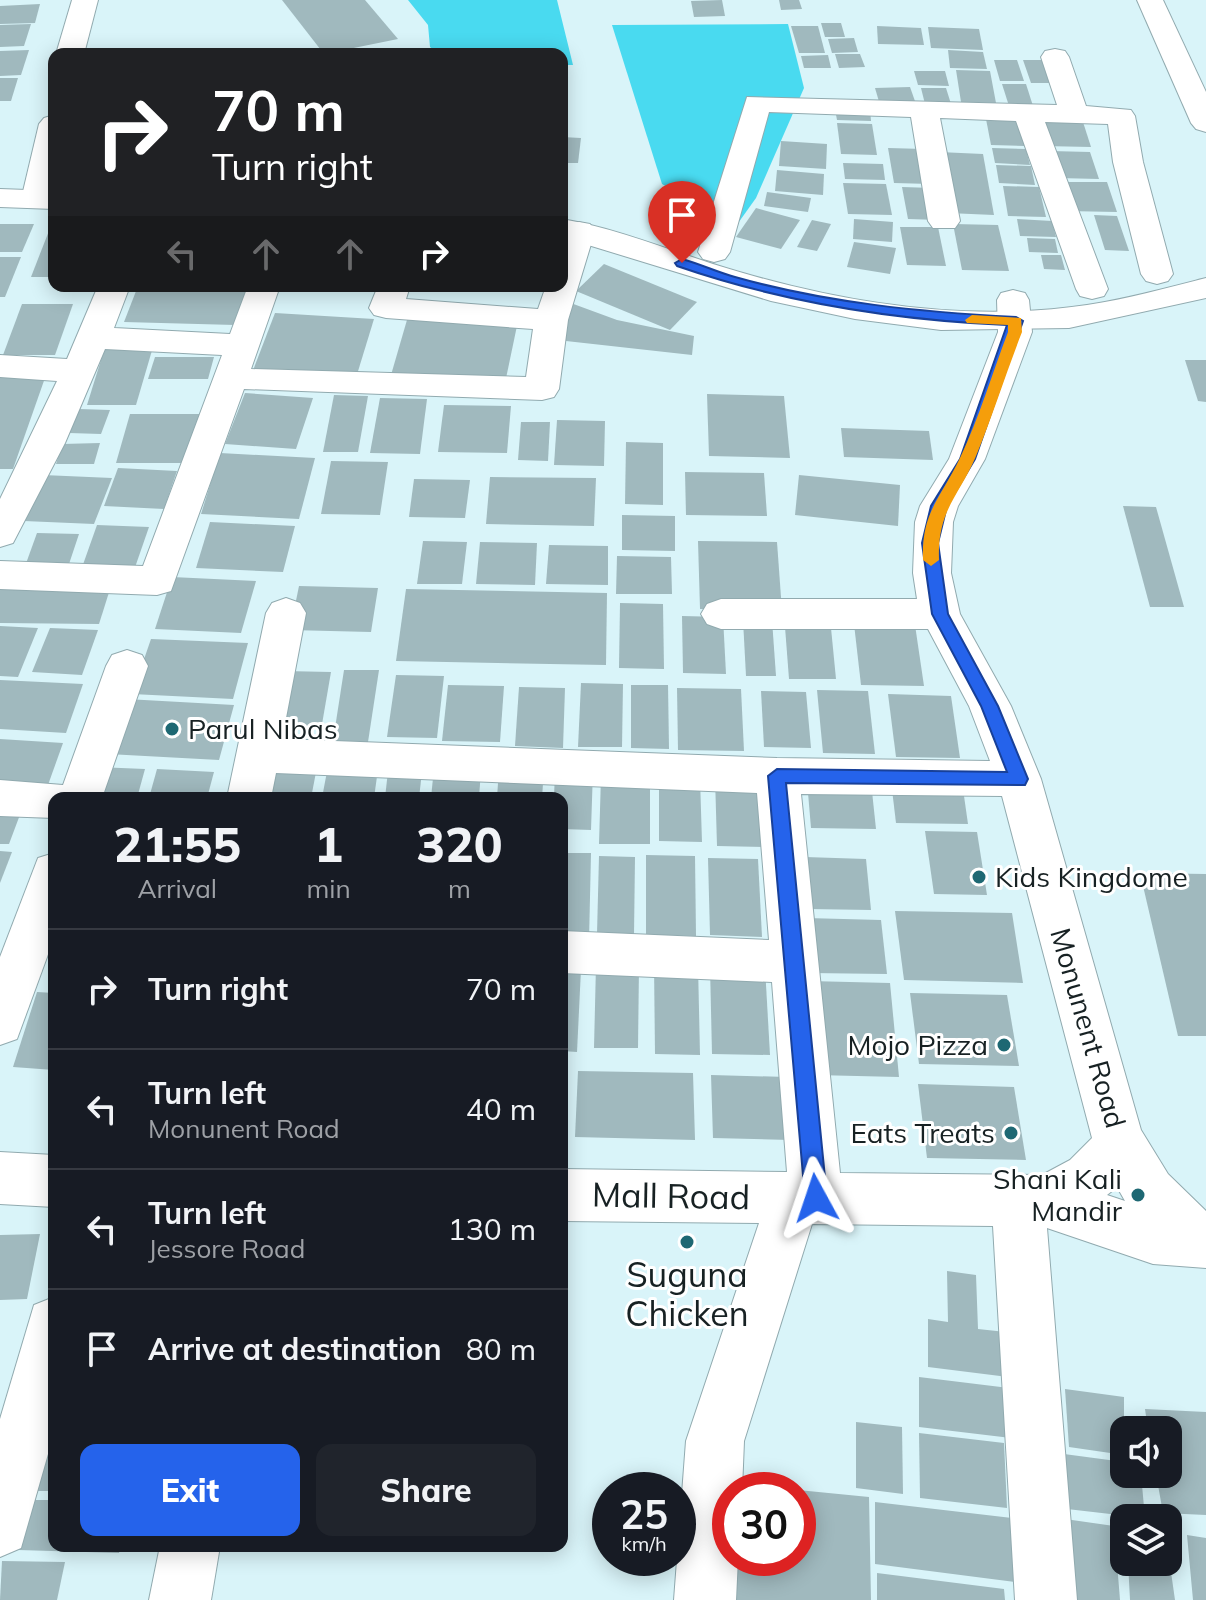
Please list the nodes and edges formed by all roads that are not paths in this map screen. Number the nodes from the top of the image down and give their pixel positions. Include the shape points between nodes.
1 (85, 0) edge
2 (1150, 0) edge
3 (72, 48) edge
4 (1055, 57) dead end
5 (924, 108) junction
6 (1027, 112) junction
7 (1074, 114) junction
8 (1206, 123) edge
9 (0, 186) edge
10 (47, 193) edge
11 (0, 198) edge
12 (944, 221) dead end
13 (568, 224) edge
14 (714, 252) junction
15 (1206, 260) edge
16 (1157, 274) junction
17 (1206, 288) edge
18 (1092, 289) junction
19 (112, 292) edge
20 (262, 292) edge
21 (392, 292) edge
22 (560, 292) edge
23 (1014, 310) junction
24 (551, 320) junction
25 (93, 338) junction
26 (243, 345) junction
27 (0, 366) edge
28 (80, 371) junction
29 (253, 380) dead end
30 (14, 482) edge
31 (0, 533) edge
32 (0, 575) edge
33 (286, 613) dead end
34 (721, 614) dead end
35 (940, 614) junction
36 (127, 666) dead end
37 (258, 755) junction
38 (777, 776) junction
39 (1019, 779) junction
40 (82, 792) edge
41 (250, 792) edge
42 (0, 798) edge
43 (48, 800) edge
44 (48, 889) edge
45 (568, 952) edge
46 (794, 962) junction
47 (0, 1023) edge
48 (1118, 1140) junction
49 (0, 1178) edge
50 (48, 1181) edge
51 (568, 1195) edge
52 (805, 1198) junction
53 (1031, 1201) junction
54 (1203, 1241) edge
55 (48, 1347) edge
56 (0, 1527) edge
57 (189, 1552) edge
58 (180, 1600) edge
59 (705, 1600) edge
60 (1046, 1600) edge

1 - 3 street
2 - 8 street
4 - 7 street
5 - 6 street
5 - 12 street
5 - 14 street via 757,103
6 - 7 street
6 - 18 street
7 - 16 street via 1121,116
9 - 10 street
10 - 11 street
13 - 14 street via 612,221
13 - 23 street via 731,280 825,302 924,317
14 - 23 street via 769,268
15 - 16 street
16 - 18 street
17 - 23 street via 1118,310
18 - 23 street
19 - 25 street
20 - 26 street
21 - 24 street via 386,308
22 - 24 street
23 - 35 street, Monunent Road via 967,459 934,522 932,573
24 - 29 street via 542,389
25 - 26 street
25 - 28 street
26 - 32 street via 157,581
27 - 28 street
28 - 30 street
30 - 31 street
33 - 37 street
34 - 35 street
35 - 39 street, Monunent Road via 990,706
36 - 40 street
37 - 38 street
37 - 41 street
38 - 39 street
38 - 46 street
39 - 48 street, Monunent Road
42 - 43 street
44 - 47 street
45 - 46 street
46 - 52 street
48 - 53 street via 1104,1166 1082,1183
48 - 54 street, Monunent Road via 1149,1192
49 - 50 street
51 - 52 street, Mall Road
52 - 53 street, Mall Road
52 - 59 street via 715,1441
53 - 54 street, Mall Road via 1153,1237
53 - 60 street
55 - 56 street
57 - 58 street

